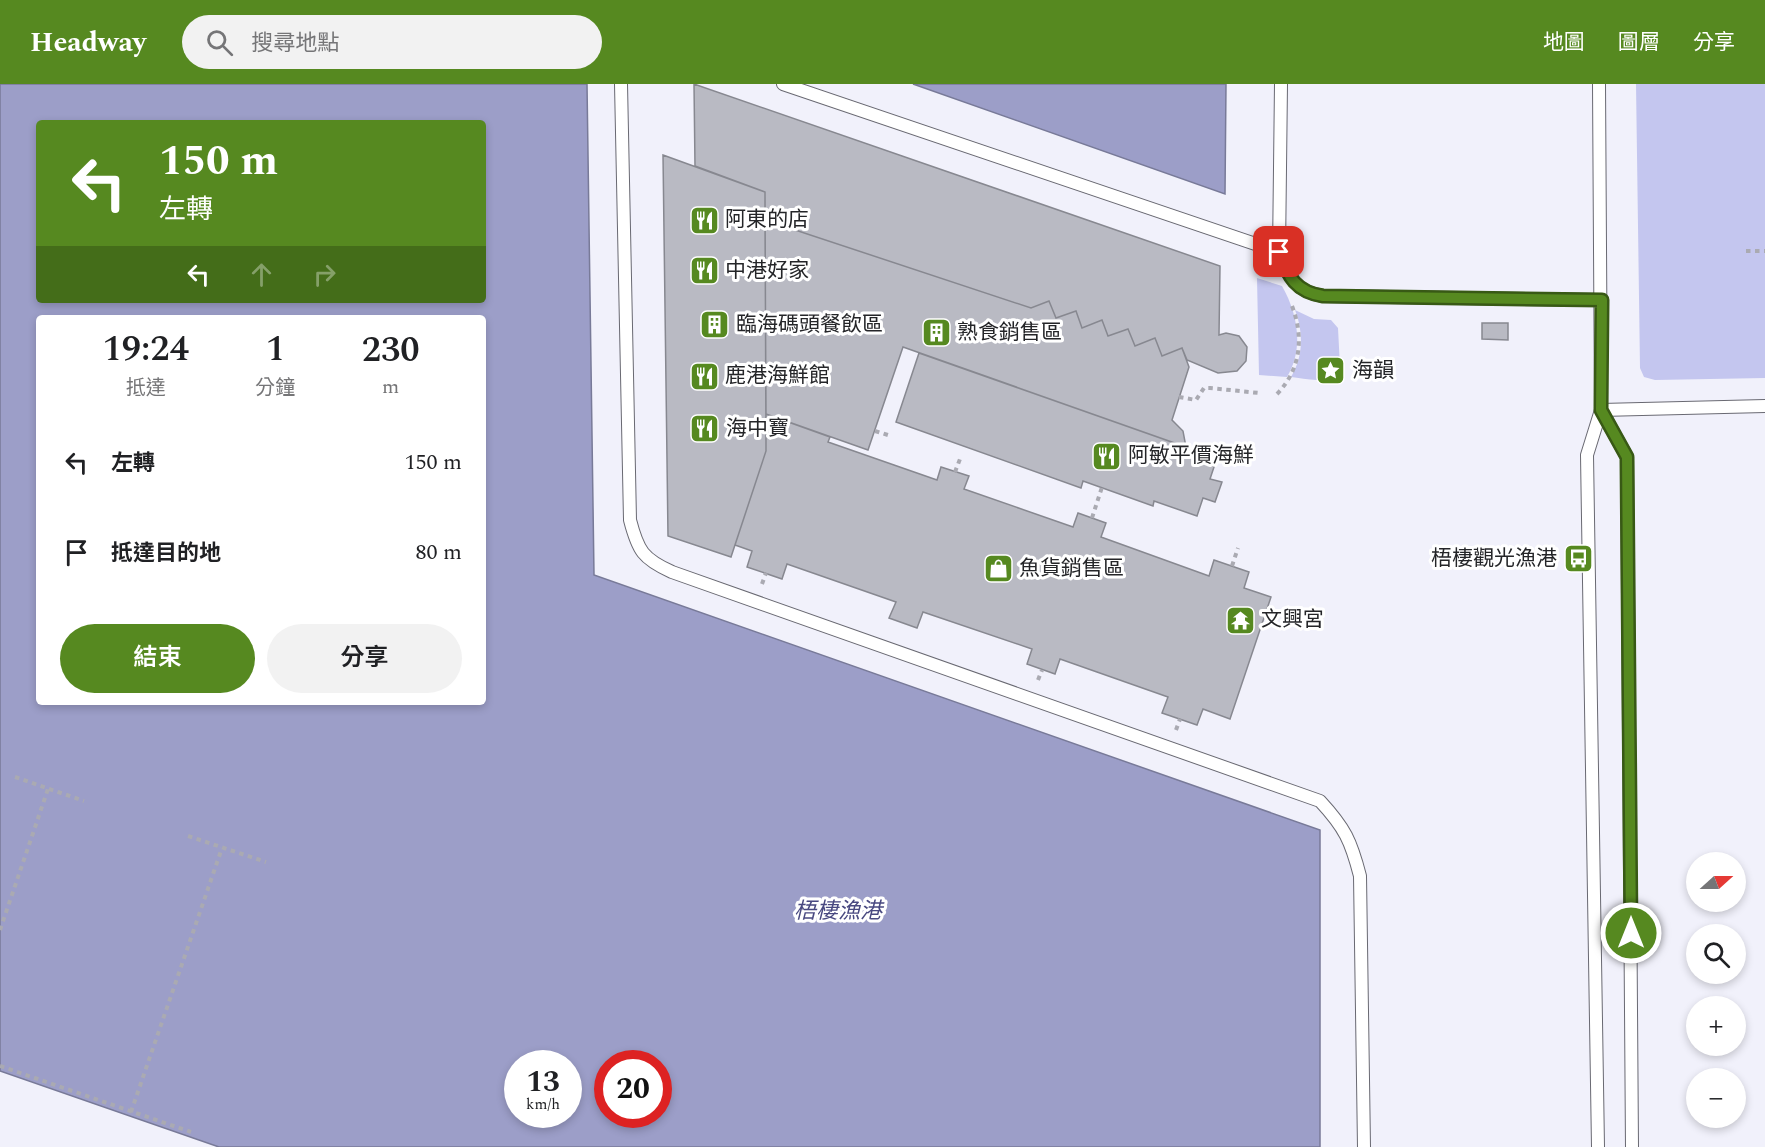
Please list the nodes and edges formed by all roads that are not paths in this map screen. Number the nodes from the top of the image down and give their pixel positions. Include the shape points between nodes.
1 (621, 84) edge
2 (783, 84) edge
3 (1281, 84) edge
4 (1599, 84) edge
5 (1279, 252) junction
6 (1602, 300) junction
7 (1765, 406) edge
8 (1601, 410) junction
9 (1364, 1147) edge
10 (1598, 1147) edge
11 (1632, 1147) edge

1 - 9 lane via 630,520 637,547 652,563 672,572 1320,801 1339,821 1352,844 1360,876
2 - 5 lane
3 - 5 lane
4 - 6 lane
5 - 6 lane via 1298,287 1308,294
6 - 8 lane
7 - 8 lane
8 - 10 lane via 1587,455
8 - 11 lane via 1627,457

